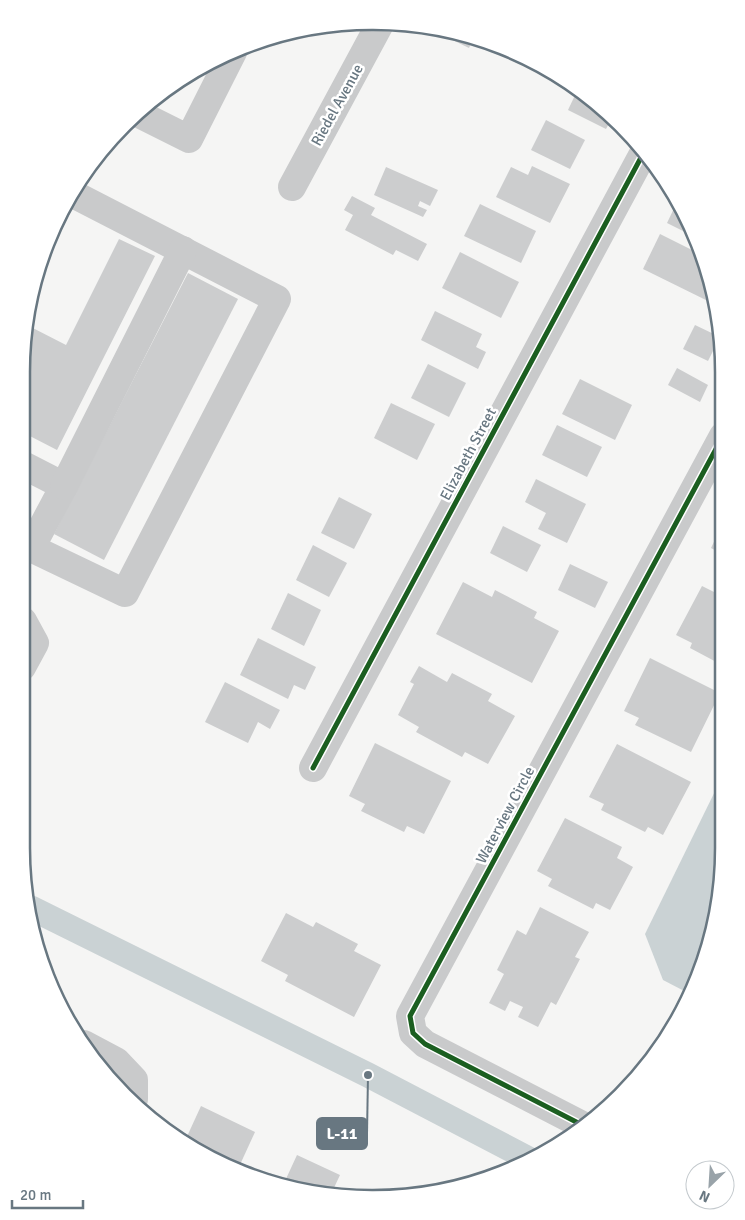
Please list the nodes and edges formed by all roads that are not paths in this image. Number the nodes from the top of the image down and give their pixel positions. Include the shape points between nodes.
1 (377, 30) edge
2 (228, 62) edge
3 (145, 117) edge
4 (640, 159) edge
5 (292, 187) dead end
6 (79, 197) edge
7 (183, 250) junction
8 (715, 451) edge
9 (30, 469) edge
10 (64, 486) junction
11 (30, 635) edge
12 (30, 652) edge
13 (313, 768) dead end
14 (98, 1051) edge
15 (134, 1094) edge
16 (577, 1122) edge

1 - 5 street, Riedel Avenue
2 - 3 street via 189,139
4 - 13 street, Elizabeth Street
6 - 7 street
7 - 10 street
7 - 10 street via 277,299 126,593 31,548
8 - 16 street, Waterview Circle via 410,1016 413,1033 425,1044
9 - 10 street
11 - 12 street via 35,643
14 - 15 street via 116,1061 134,1080

